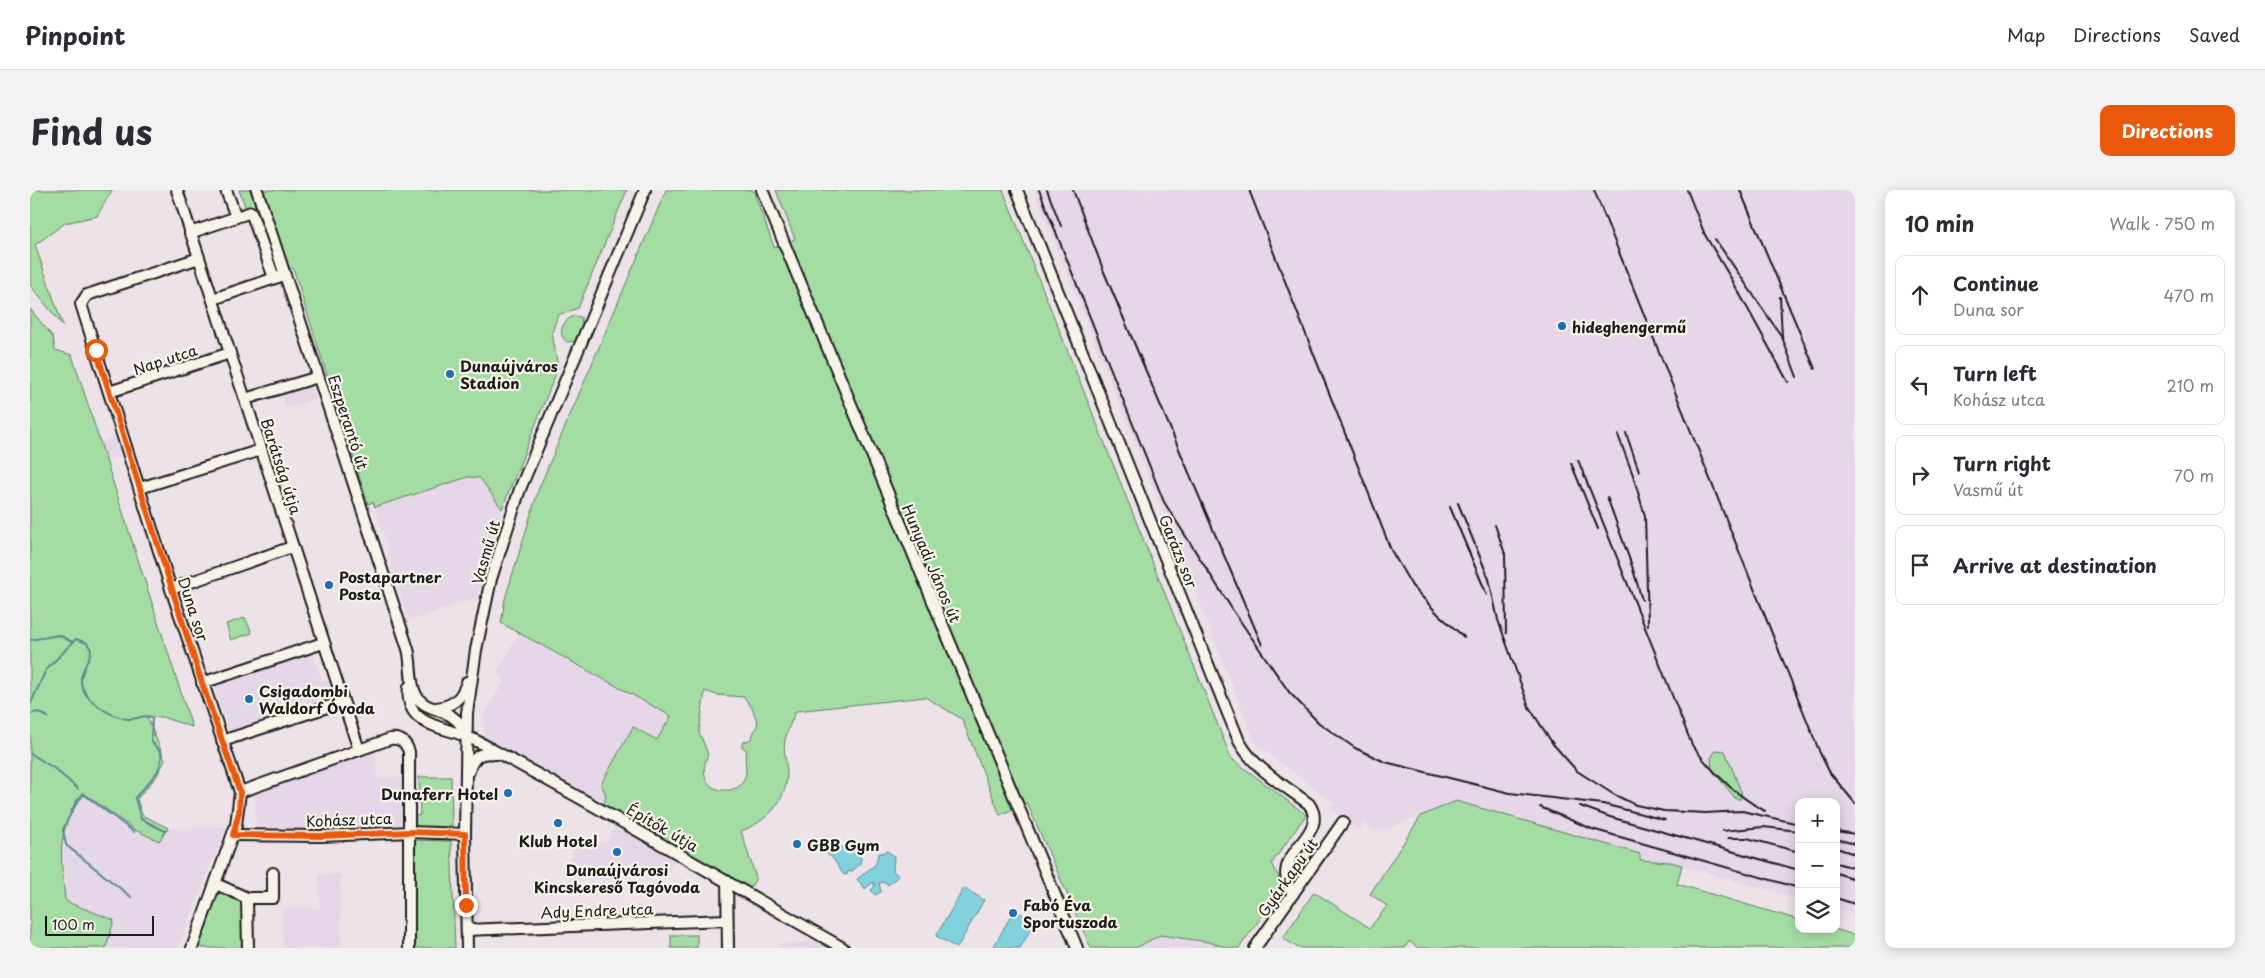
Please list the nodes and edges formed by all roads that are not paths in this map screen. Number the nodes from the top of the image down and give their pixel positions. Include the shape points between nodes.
1 (177, 190) edge
2 (226, 190) edge
3 (257, 190) edge
4 (645, 190) edge
5 (762, 190) edge
6 (1017, 190) edge
7 (236, 216) junction
8 (190, 233) junction
9 (199, 258) junction
10 (286, 275) junction
11 (274, 278) junction
12 (213, 299) junction
13 (230, 353) junction
14 (318, 377) junction
15 (109, 392) junction
16 (245, 399) junction
17 (261, 450) junction
18 (140, 488) junction
19 (292, 547) junction
20 (171, 589) junction
21 (323, 643) junction
22 (476, 650) junction
23 (411, 663) junction
24 (202, 683) junction
25 (343, 702) junction
26 (435, 708) junction
27 (467, 736) junction
28 (222, 741) junction
29 (359, 750) junction
30 (505, 756) junction
31 (466, 780) junction
32 (240, 792) junction
33 (1343, 822) dead end
34 (410, 832) junction
35 (465, 834) junction
36 (233, 835) junction
37 (273, 873) dead end
38 (727, 881) junction
39 (216, 884) junction
40 (1293, 894) junction
41 (247, 898) junction
42 (727, 920) junction
43 (467, 930) junction
44 (192, 948) edge
45 (248, 948) edge
46 (409, 948) edge
47 (467, 948) edge
48 (728, 948) edge
49 (843, 948) edge
50 (1077, 948) edge
51 (1255, 948) edge

1 - 8 street, Barátság útja
2 - 7 street
3 - 10 street, Eszperantó út
4 - 22 street, Vasmű út via 520,489 491,579
5 - 50 street, Hunyadi János út
6 - 40 street, Garázs sor via 1239,741 1254,763 1309,804 1314,814 1313,825 1286,866 1285,875
7 - 8 street
7 - 11 street via 251,212
8 - 9 street, Barátság útja
9 - 12 street, Barátság útja
9 - 15 street, Duna sor via 87,295 81,304 82,310
10 - 11 street
10 - 14 street, Eszperantó út
11 - 12 street
12 - 13 street, Barátság útja
13 - 15 street, Nap utca
13 - 16 street, Barátság útja
14 - 16 street
14 - 23 street, Eszperantó út
15 - 18 street, Duna sor
16 - 17 street, Barátság útja
17 - 18 street
17 - 19 street, Barátság útja
18 - 20 street, Duna sor
19 - 20 street
19 - 21 street, Barátság útja
20 - 24 street, Duna sor
21 - 24 street
21 - 25 street, Barátság útja
22 - 26 street via 459,699 444,708
22 - 27 street, Vasmű út
23 - 26 street, Eszperantó út via 415,694 423,703
23 - 27 street, Eszperantó út via 408,693 419,717 436,728
24 - 28 street, Duna sor
25 - 28 street
25 - 29 street, Barátság útja
26 - 27 street, Eszperantó út via 461,723
27 - 30 street, Építők útja
27 - 31 street, Vasmű út
28 - 32 street, Duna sor
29 - 32 street
29 - 34 street via 390,739 402,740 407,745
30 - 31 street via 487,752 480,754 472,761
30 - 38 street, Építők útja
31 - 35 street, Vasmű út
32 - 36 street, Duna sor
33 - 40 street, Gyárkapu út
34 - 35 street, Kohász utca
34 - 36 street, Kohász utca via 322,836
34 - 46 street
35 - 43 street, Vasmű út
36 - 39 street, Duna sor
37 - 41 street via 274,898
38 - 42 street
38 - 49 street, Építők útja
39 - 41 street
39 - 44 street, Duna sor
40 - 51 street, Gyárkapu út
41 - 45 street
42 - 43 street, Ady Endre utca
42 - 48 street
43 - 47 street, Vasmű út

